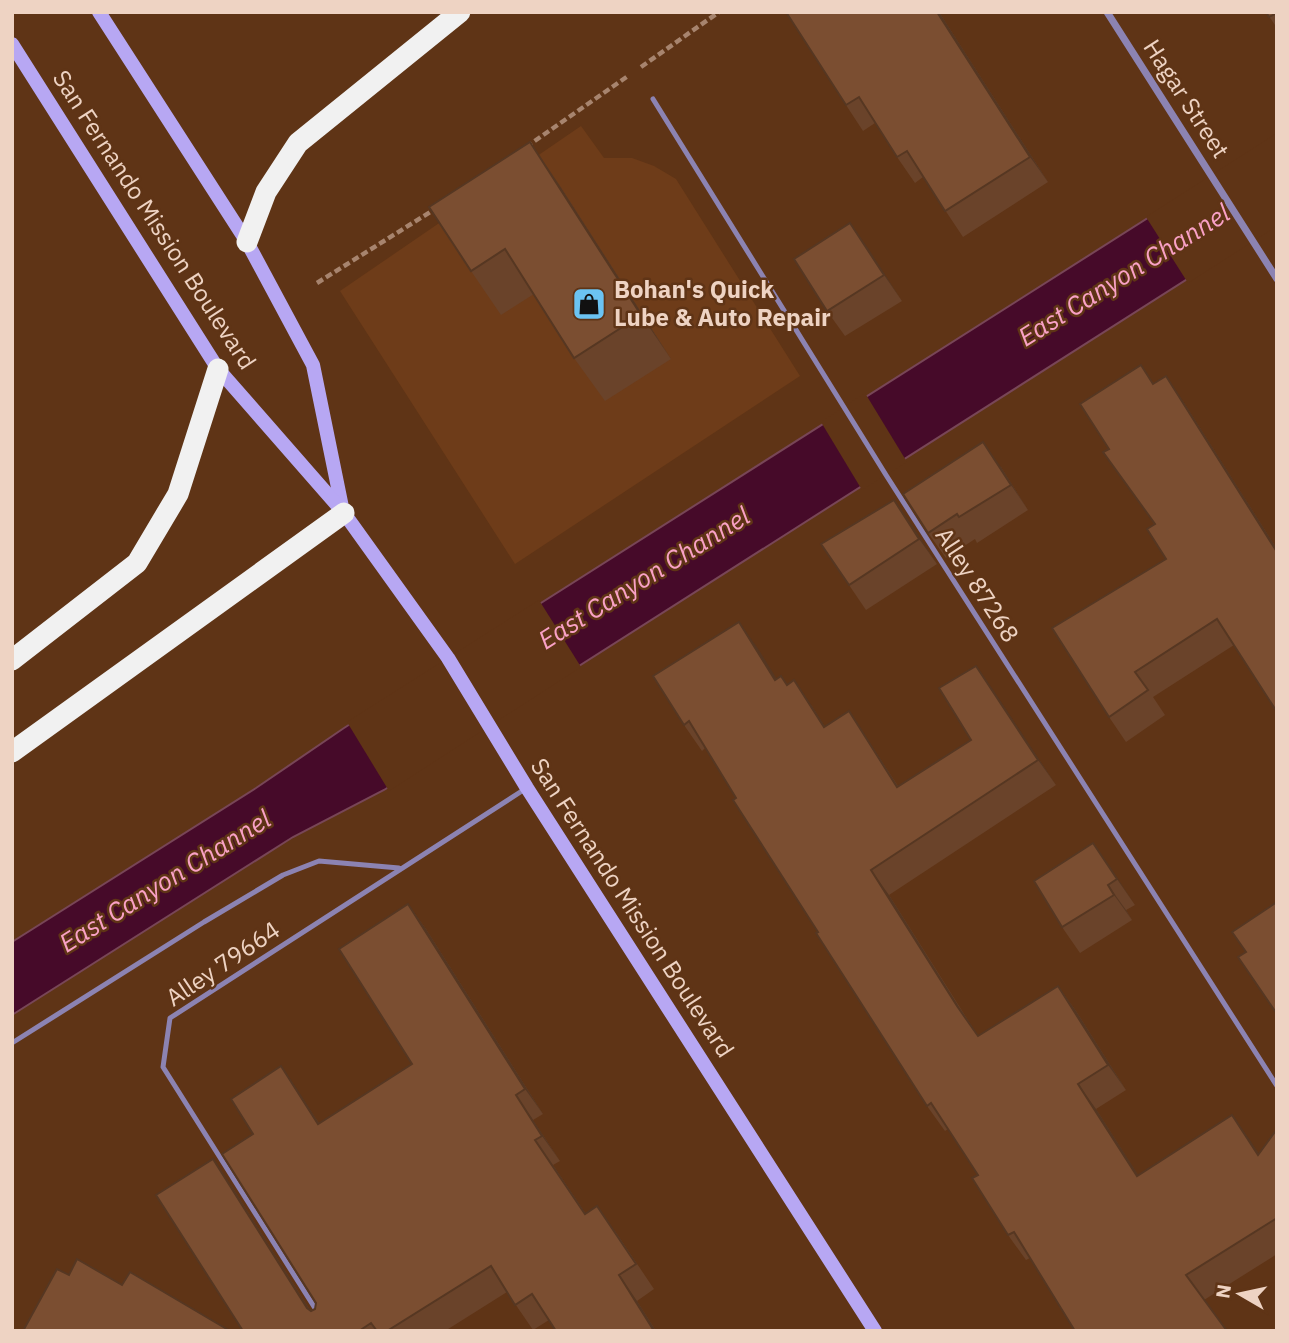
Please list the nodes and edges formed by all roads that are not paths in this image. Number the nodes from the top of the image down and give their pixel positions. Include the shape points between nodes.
1 (99, 12) edge
2 (460, 12) edge
3 (1107, 12) edge
4 (12, 44) edge
5 (653, 99) dead end
6 (247, 242) junction
7 (1277, 279) edge
8 (218, 369) junction
9 (344, 513) junction
10 (12, 660) edge
11 (12, 752) edge
12 (527, 788) junction
13 (400, 868) junction
14 (12, 1043) edge
15 (1277, 1086) edge
16 (322, 1319) edge
17 (876, 1331) edge

1 - 6 main road, San Fernando Mission Boulevard
2 - 6 highway via 298,144 266,192
3 - 7 street, Hagar Street
4 - 8 main road, San Fernando Mission Boulevard
5 - 15 lane, Alley 87268 via 886,475
6 - 9 main road, San Fernando Mission Boulevard via 313,365
8 - 9 main road, San Fernando Mission Boulevard
8 - 10 highway via 178,494 137,563
9 - 11 highway
9 - 12 main road, San Fernando Mission Boulevard via 448,658
12 - 13 lane, Alley 79664
12 - 17 main road, San Fernando Mission Boulevard
13 - 14 lane via 320,861 283,875
13 - 16 lane, Alley 79664 via 170,1018 163,1067

